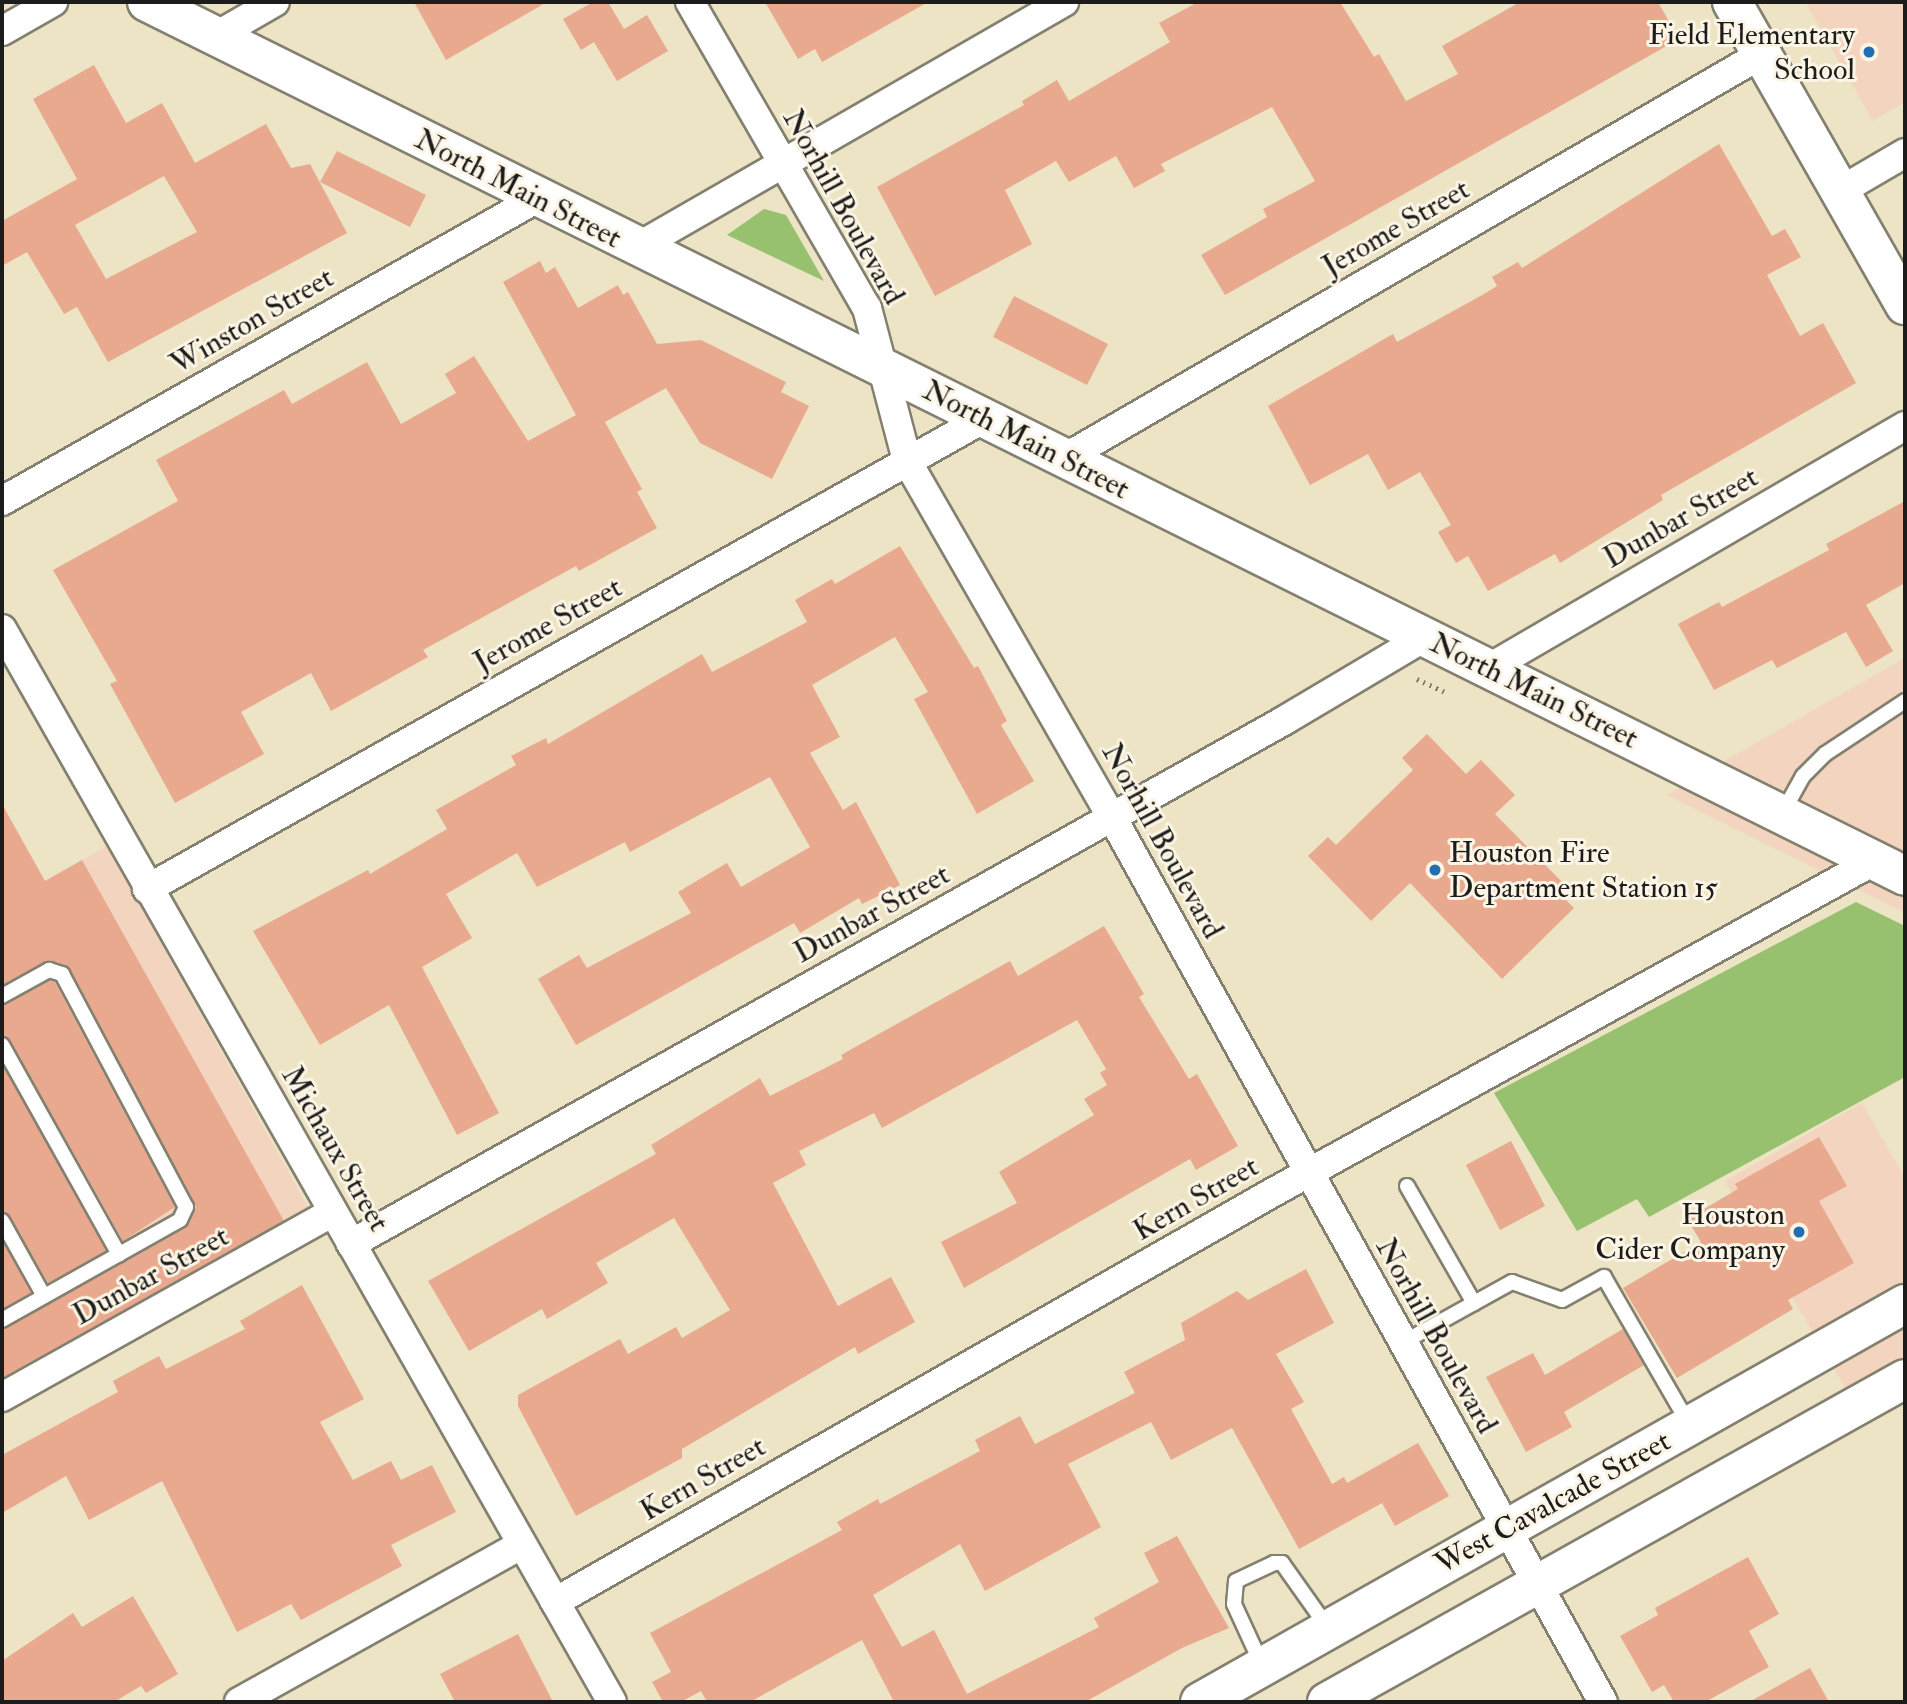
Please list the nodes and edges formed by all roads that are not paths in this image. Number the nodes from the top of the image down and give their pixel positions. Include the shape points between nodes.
1 (53, 2) edge
2 (147, 2) edge
3 (275, 2) edge
4 (690, 2) edge
5 (1064, 2) edge
6 (1731, 2) edge
7 (2, 31) edge
8 (216, 36) junction
9 (1762, 54) junction
10 (1905, 153) edge
11 (783, 163) junction
12 (1840, 191) junction
13 (536, 199) junction
14 (636, 248) junction
15 (1905, 305) edge
16 (883, 369) junction
17 (983, 419) junction
18 (1905, 425) edge
19 (1063, 459) junction
20 (907, 461) junction
21 (2, 501) edge
22 (2, 629) edge
23 (1423, 638) junction
24 (1489, 668) junction
25 (1905, 701) edge
26 (1782, 813) junction
27 (1112, 817) junction
28 (1890, 869) edge
29 (147, 889) junction
30 (2, 996) edge
31 (2, 1045) edge
32 (1307, 1174) junction
33 (1407, 1186) dead end
34 (333, 1212) junction
35 (2, 1221) edge
36 (351, 1244) junction
37 (119, 1254) junction
38 (44, 1296) junction
39 (1474, 1303) junction
40 (1905, 1304) edge
41 (2, 1320) edge
42 (1402, 1343) junction
43 (1905, 1379) edge
44 (2, 1397) edge
45 (1690, 1426) junction
46 (1506, 1529) junction
47 (521, 1545) junction
48 (1536, 1583) junction
49 (555, 1602) junction
50 (1329, 1630) junction
51 (1263, 1667) junction
52 (239, 1702) edge
53 (612, 1702) edge
54 (1200, 1702) edge
55 (1327, 1702) edge
56 (1603, 1702) edge

1 - 7 street
2 - 8 main road, North Main Street
3 - 8 street
4 - 11 street, Norhill Boulevard
5 - 11 street
6 - 9 main road
8 - 13 main road, North Main Street
9 - 12 main road
9 - 19 street, Jerome Street
10 - 12 street
11 - 14 street
11 - 16 street, Norhill Boulevard via 867,308
12 - 15 main road
13 - 14 main road, North Main Street
13 - 21 street, Winston Street
14 - 16 main road, North Main Street
16 - 17 main road, North Main Street
16 - 20 street, Norhill Boulevard
17 - 19 main road, North Main Street
17 - 20 street, Jerome Street
18 - 24 street, Dunbar Street
19 - 23 main road, North Main Street
20 - 27 street, Norhill Boulevard
20 - 29 street, Jerome Street
22 - 29 street, Michaux Street
23 - 24 main road, North Main Street
23 - 27 street, Dunbar Street
24 - 26 main road, North Main Street
25 - 26 lane via 1825,754 1803,776
26 - 28 main road, North Main Street
27 - 32 street, Norhill Boulevard
27 - 36 street, Dunbar Street
28 - 32 street, Kern Street
29 - 34 street, Michaux Street
30 - 37 lane via 48,970 62,974 183,1195 186,1215
31 - 37 lane
32 - 42 street, Norhill Boulevard
32 - 49 street, Kern Street
33 - 39 lane
34 - 36 street, Michaux Street
34 - 44 street, Dunbar Street
35 - 38 lane
36 - 47 street, Michaux Street
37 - 38 lane
38 - 41 lane
39 - 42 lane
39 - 45 lane via 1512,1282 1562,1300 1604,1277
40 - 45 main road, West Cavalcade Street
42 - 46 street, Norhill Boulevard
43 - 48 main road, West Cavalcade Street
45 - 46 main road, West Cavalcade Street
46 - 48 street, Norhill Boulevard
46 - 50 main road, West Cavalcade Street
47 - 49 street, Michaux Street
47 - 52 street
48 - 55 main road, West Cavalcade Street
48 - 56 street, Norhill Boulevard
49 - 53 street, Michaux Street
50 - 51 main road, West Cavalcade Street
50 - 51 lane via 1282,1563 1236,1581 1234,1604
51 - 54 main road, West Cavalcade Street

